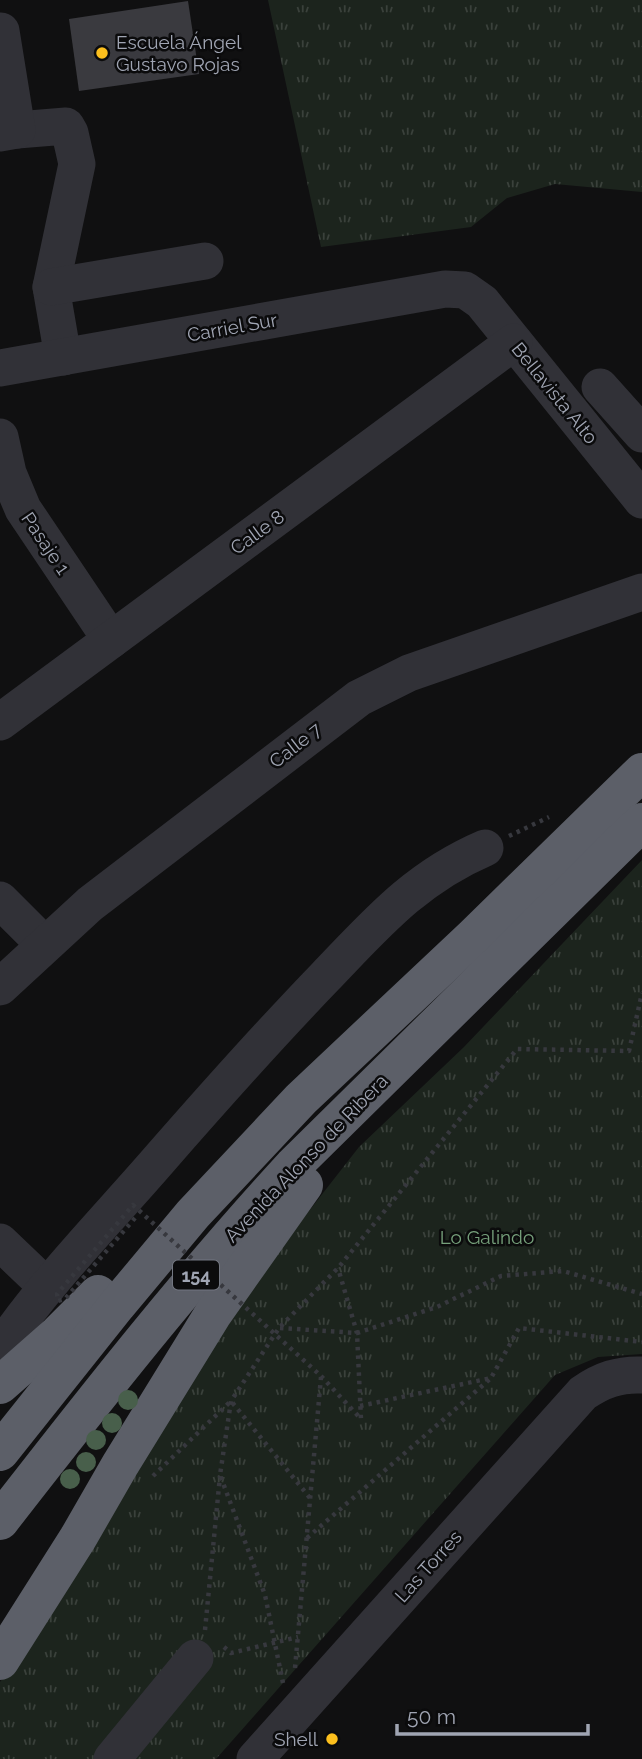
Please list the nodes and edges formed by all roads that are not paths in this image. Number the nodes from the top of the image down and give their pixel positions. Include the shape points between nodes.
1 (1, 31) edge
2 (8, 132) edge
3 (205, 261) dead end
4 (51, 287) junction
5 (465, 290) joint
6 (514, 342) junction
7 (63, 357) junction
8 (0, 368) edge
9 (600, 387) dead end
10 (642, 433) edge
11 (0, 437) edge
12 (642, 500) edge
13 (642, 592) edge
14 (111, 640) junction
15 (0, 722) edge
16 (642, 772) edge
17 (642, 822) edge
18 (485, 848) dead end
19 (0, 900) edge
20 (44, 944) junction
21 (0, 987) edge
22 (413, 1049) junction
23 (193, 1214) junction
24 (0, 1242) edge
25 (47, 1287) junction
26 (0, 1349) edge
27 (624, 1378) edge
28 (0, 1385) edge
29 (0, 1452) edge
30 (0, 1521) edge
31 (210, 1647) road end
32 (0, 1661) edge
33 (280, 1742) edge
34 (112, 1759) edge

1 - 2 street
2 - 4 street via 58,126 71,133 77,164
3 - 4 street
4 - 7 street
5 - 6 street, Bellavista Alto via 482,302
5 - 7 street, Carriel Sur via 445,289
6 - 12 street, Bellavista Alto
6 - 14 street, Calle 8
7 - 8 street, Carriel Sur
9 - 10 street
11 - 14 street, Pasaje 1 via 23,509
13 - 20 street, Calle 7 via 418,669 359,698 128,873
14 - 15 street, Calle 8
16 - 23 highway, 154 via 301,1099
17 - 22 highway, Avenida Alonso de Ribera / 154
18 - 25 street via 420,884 354,947 244,1063
19 - 20 street
20 - 21 street, Calle 7
22 - 30 highway, Avenida Alonso de Ribera / 154 via 241,1223
22 - 32 highway via 309,1178 213,1314
23 - 28 highway
23 - 29 highway, 154
24 - 25 street
25 - 26 street
27 - 33 street, Las Torres via 594,1385 574,1403
31 - 34 street

